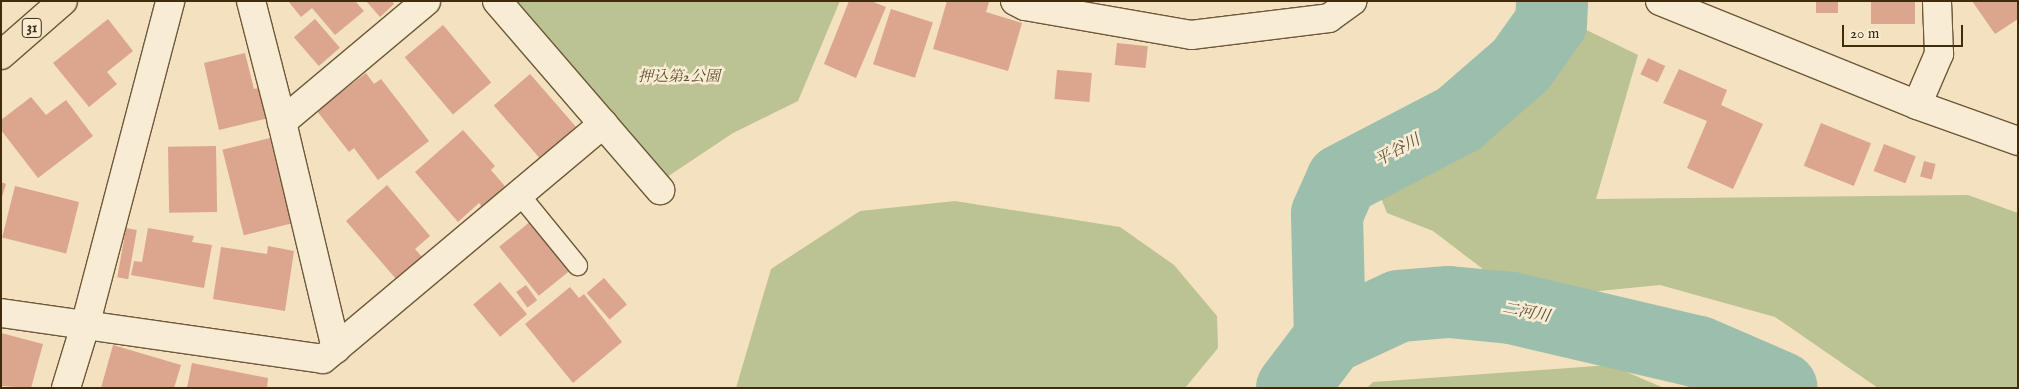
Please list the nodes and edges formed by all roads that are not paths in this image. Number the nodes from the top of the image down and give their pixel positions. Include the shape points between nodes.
1 (63, 1) edge
2 (170, 1) edge
3 (251, 1) edge
4 (426, 1) edge
5 (497, 1) edge
6 (1014, 1) edge
7 (1352, 1) edge
8 (1660, 1) edge
9 (1937, 1) edge
10 (1705, 9) edge
11 (1, 55) edge
12 (1917, 105) junction
13 (282, 122) junction
14 (602, 124) junction
15 (2018, 141) edge
16 (660, 190) dead end
17 (519, 194) junction
18 (577, 265) dead end
19 (1, 313) edge
20 (85, 326) junction
21 (336, 350) junction
22 (66, 388) edge

1 - 11 main road, 31
2 - 20 street
3 - 13 street
4 - 13 street
5 - 14 street
6 - 7 street via 1025,6 1191,35 1330,18
8 - 10 street
9 - 12 street via 1939,54
10 - 12 street
12 - 15 street
13 - 21 street
14 - 16 street
14 - 17 street
17 - 18 lane
17 - 21 street
19 - 20 street
20 - 21 street via 323,359
20 - 22 street

